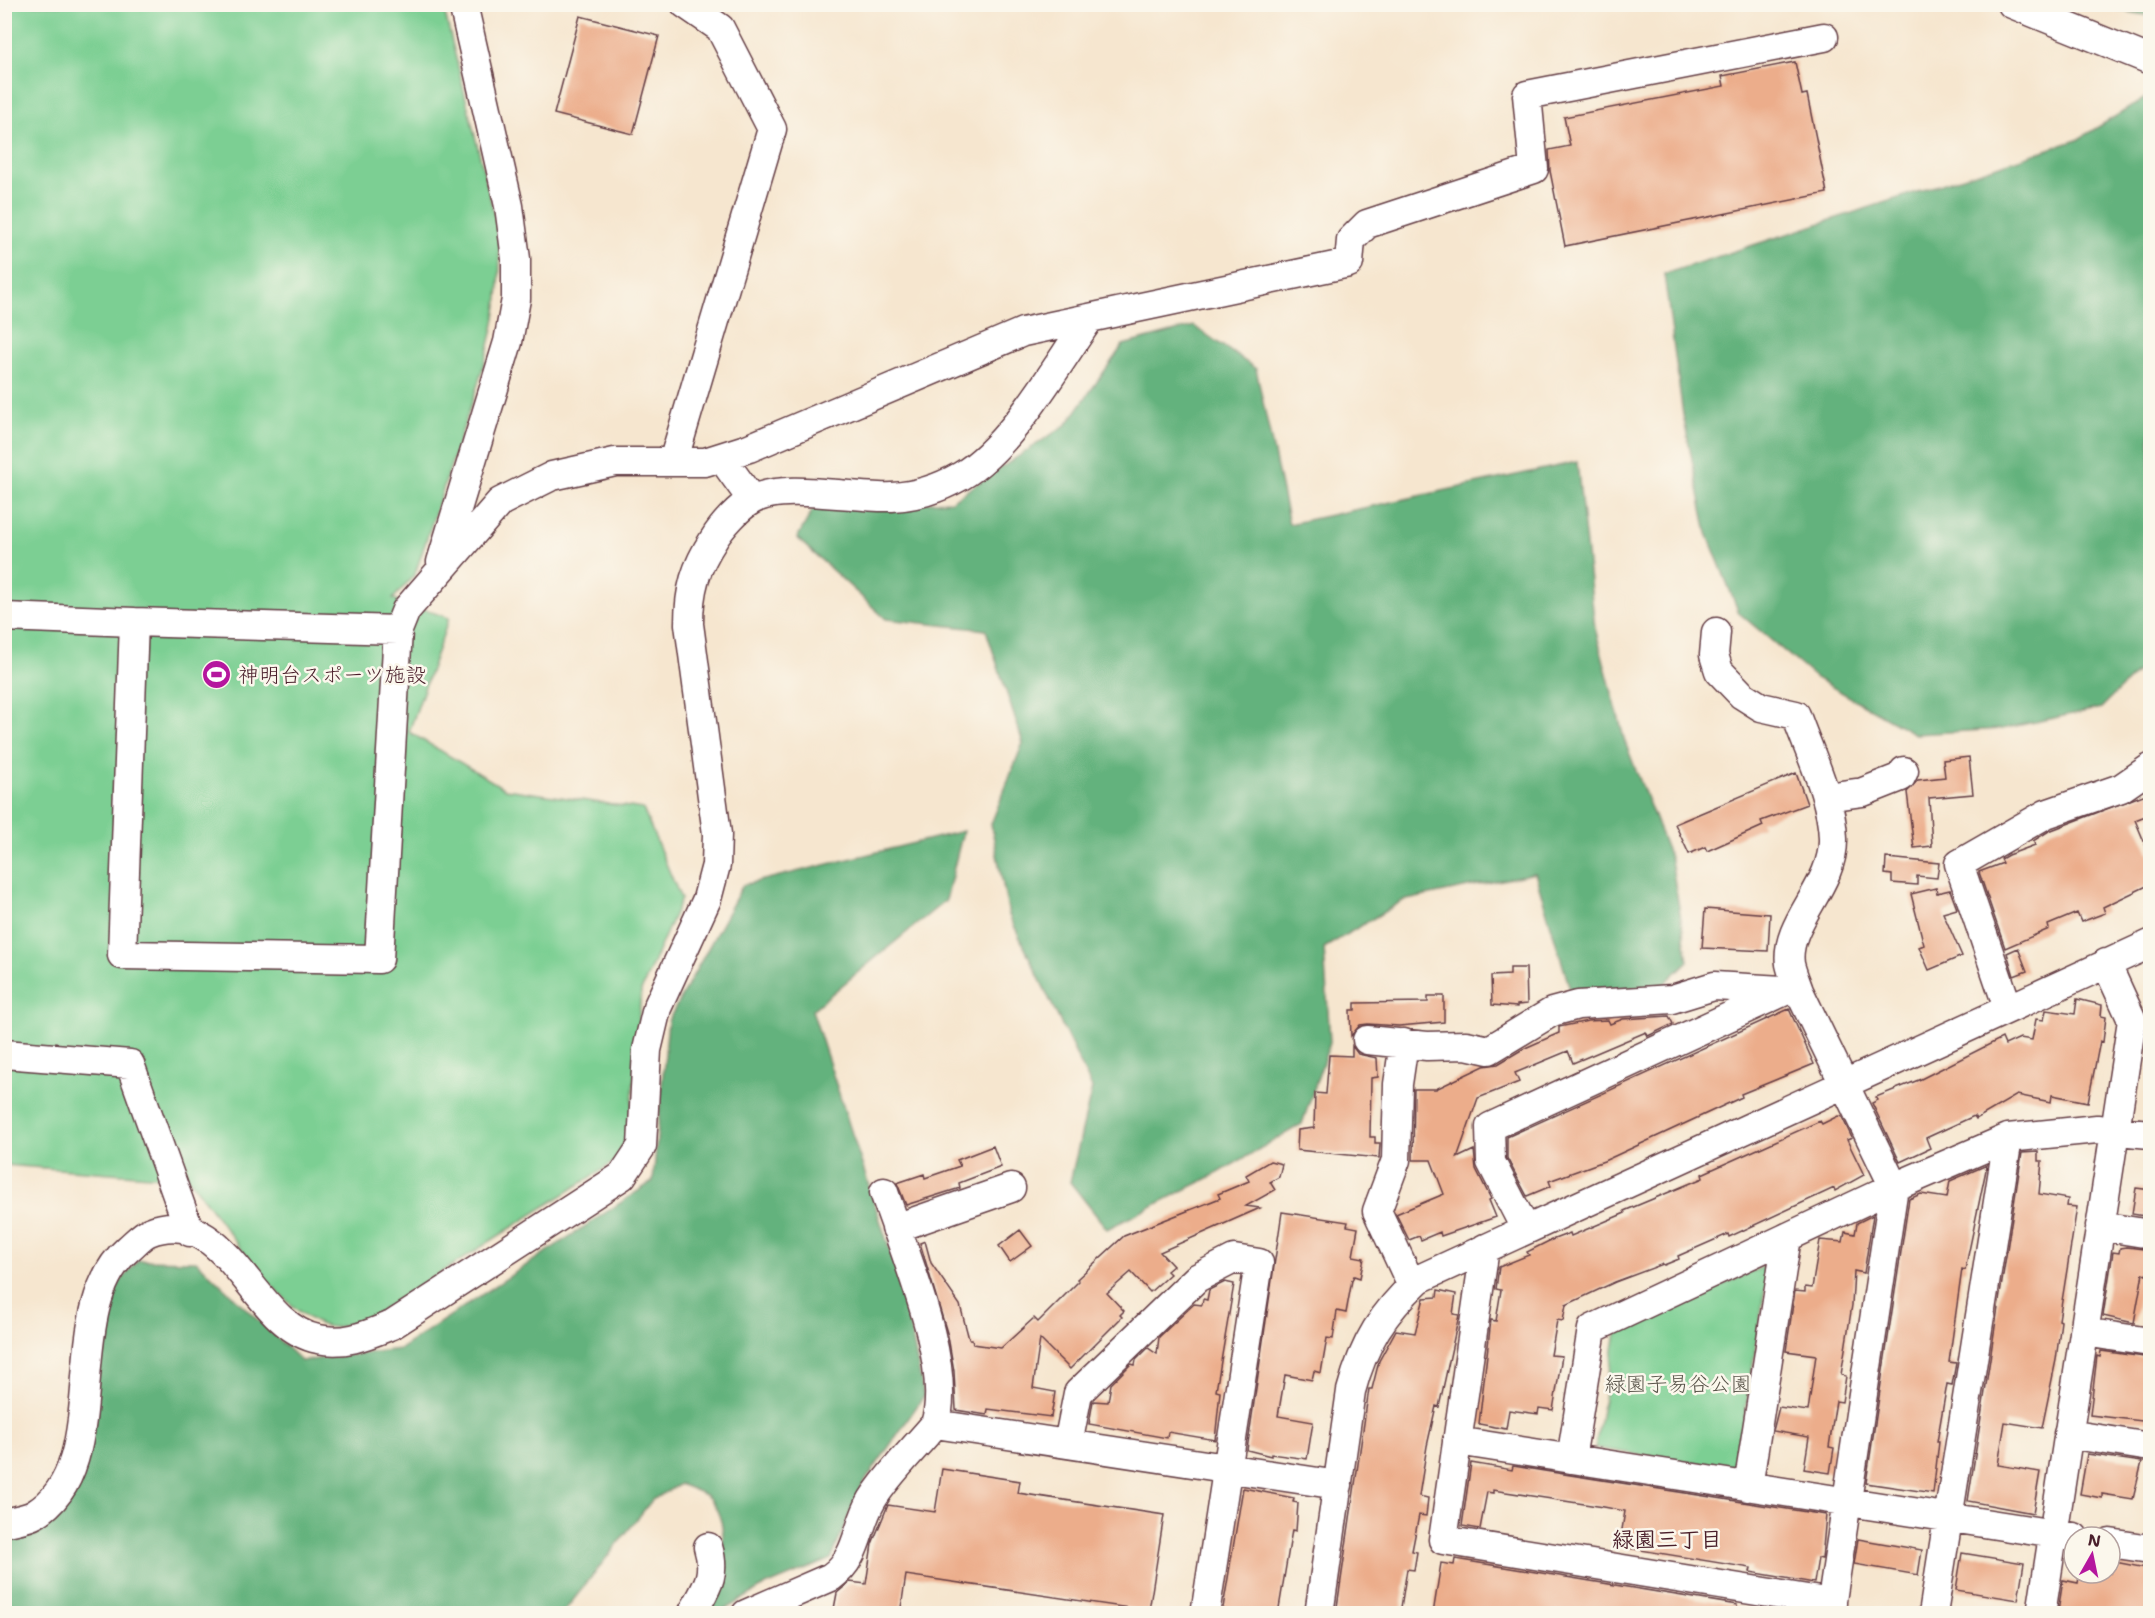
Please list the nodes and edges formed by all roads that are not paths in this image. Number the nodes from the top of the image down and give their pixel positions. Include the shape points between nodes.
1 (463, 4) edge
2 (685, 4) edge
3 (2012, 4) edge
4 (1824, 37) dead end
5 (2151, 60) edge
6 (1090, 318) junction
7 (721, 457) junction
8 (673, 462) junction
9 (752, 500) junction
10 (437, 573) junction
11 (4, 617) edge
12 (134, 622) junction
13 (398, 630) junction
14 (1716, 632) dead end
15 (2151, 768) edge
16 (1904, 771) dead end
17 (1826, 797) junction
18 (2151, 944) edge
19 (2106, 963) junction
20 (1793, 991) junction
21 (2008, 1008) junction
22 (2141, 1022) edge
23 (1367, 1040) dead end
24 (1404, 1043) junction
25 (4, 1054) edge
26 (1845, 1082) junction
27 (2115, 1128) junction
28 (2151, 1134) edge
29 (2008, 1138) junction
30 (1894, 1187) junction
31 (1011, 1188) dead end
32 (884, 1192) dead end
33 (2100, 1226) junction
34 (896, 1228) junction
35 (1526, 1230) junction
36 (190, 1232) junction
37 (2151, 1234) edge
38 (1786, 1237) junction
39 (1485, 1248) junction
40 (1412, 1286) junction
41 (2084, 1332) junction
42 (2151, 1342) edge
43 (935, 1424) junction
44 (2068, 1434) junction
45 (1457, 1441) junction
46 (1068, 1444) junction
47 (2151, 1447) edge
48 (1571, 1459) junction
49 (1228, 1469) junction
50 (1338, 1485) junction
51 (1748, 1487) junction
52 (1847, 1502) junction
53 (1948, 1518) junction
54 (4, 1523) edge
55 (2064, 1525) edge
56 (2062, 1536) edge
57 (2062, 1540) edge
58 (2122, 1545) edge
59 (708, 1547) dead end
60 (2151, 1549) edge
61 (1831, 1608) edge
62 (692, 1614) edge
63 (746, 1614) edge
64 (1205, 1614) edge
65 (1319, 1614) edge
66 (1933, 1614) edge
67 (2041, 1614) edge

1 - 10 street via 509,206 516,259 516,299 508,342
2 - 8 street via 720,28 772,129
3 - 5 street
4 - 6 street via 1527,95 1534,169 1367,224 1351,240 1349,263
6 - 7 street via 1023,332
6 - 9 street via 1002,443 962,475 931,490 892,497 789,491
7 - 8 street via 705,462
7 - 9 street
8 - 10 street via 615,462 552,476 500,502
9 - 36 street via 719,531 701,560 689,595 689,624 717,834 716,865 706,899 657,1008 647,1050 642,1146 622,1176 392,1325 352,1341 316,1339 282,1321 211,1240
10 - 13 street via 406,610
11 - 12 street
12 - 13 street
12 - 13 street via 122,955 379,958
14 - 17 street via 1714,655 1719,671 1761,707 1796,715
15 - 21 street via 2121,788 2046,814 1959,864
16 - 17 street via 1901,777 1863,792
17 - 20 street via 1833,840 1830,862 1819,892 1796,927 1790,964
18 - 19 street
19 - 21 street
19 - 22 street
20 - 24 street via 1714,986 1672,999 1578,1005 1552,1012 1489,1050 1466,1045
20 - 26 street
20 - 35 street via 1490,1127 1491,1162
21 - 26 street
22 - 27 street
23 - 24 street
24 - 40 street via 1398,1084 1396,1160 1377,1211
25 - 36 street via 130,1064
26 - 30 street
26 - 35 street
27 - 28 street
27 - 29 street
27 - 33 street
29 - 30 street
29 - 53 street
30 - 38 street
30 - 52 street
31 - 34 street
32 - 34 street
33 - 37 street
33 - 41 street
34 - 43 street via 923,1306 940,1381
35 - 39 street
36 - 54 street via 178,1227 148,1232 120,1256 104,1279 95,1307 77,1445 69,1476 55,1498 34,1515
38 - 48 street via 1592,1329
38 - 51 street
39 - 40 street
39 - 45 street
40 - 50 street via 1376,1327 1359,1361
41 - 42 street
41 - 44 street
43 - 46 street
43 - 63 street via 872,1501 852,1555 842,1569
44 - 47 street
44 - 55 street
45 - 48 street
45 - 61 street via 1443,1539
46 - 49 street
46 - 49 street via 1078,1393 1197,1278 1234,1259 1259,1263
48 - 51 street
49 - 50 street
49 - 64 street
50 - 65 street
51 - 52 street
52 - 53 street
52 - 61 street
53 - 56 street
53 - 66 street
57 - 67 street
58 - 60 street
59 - 62 street via 713,1565 708,1585

